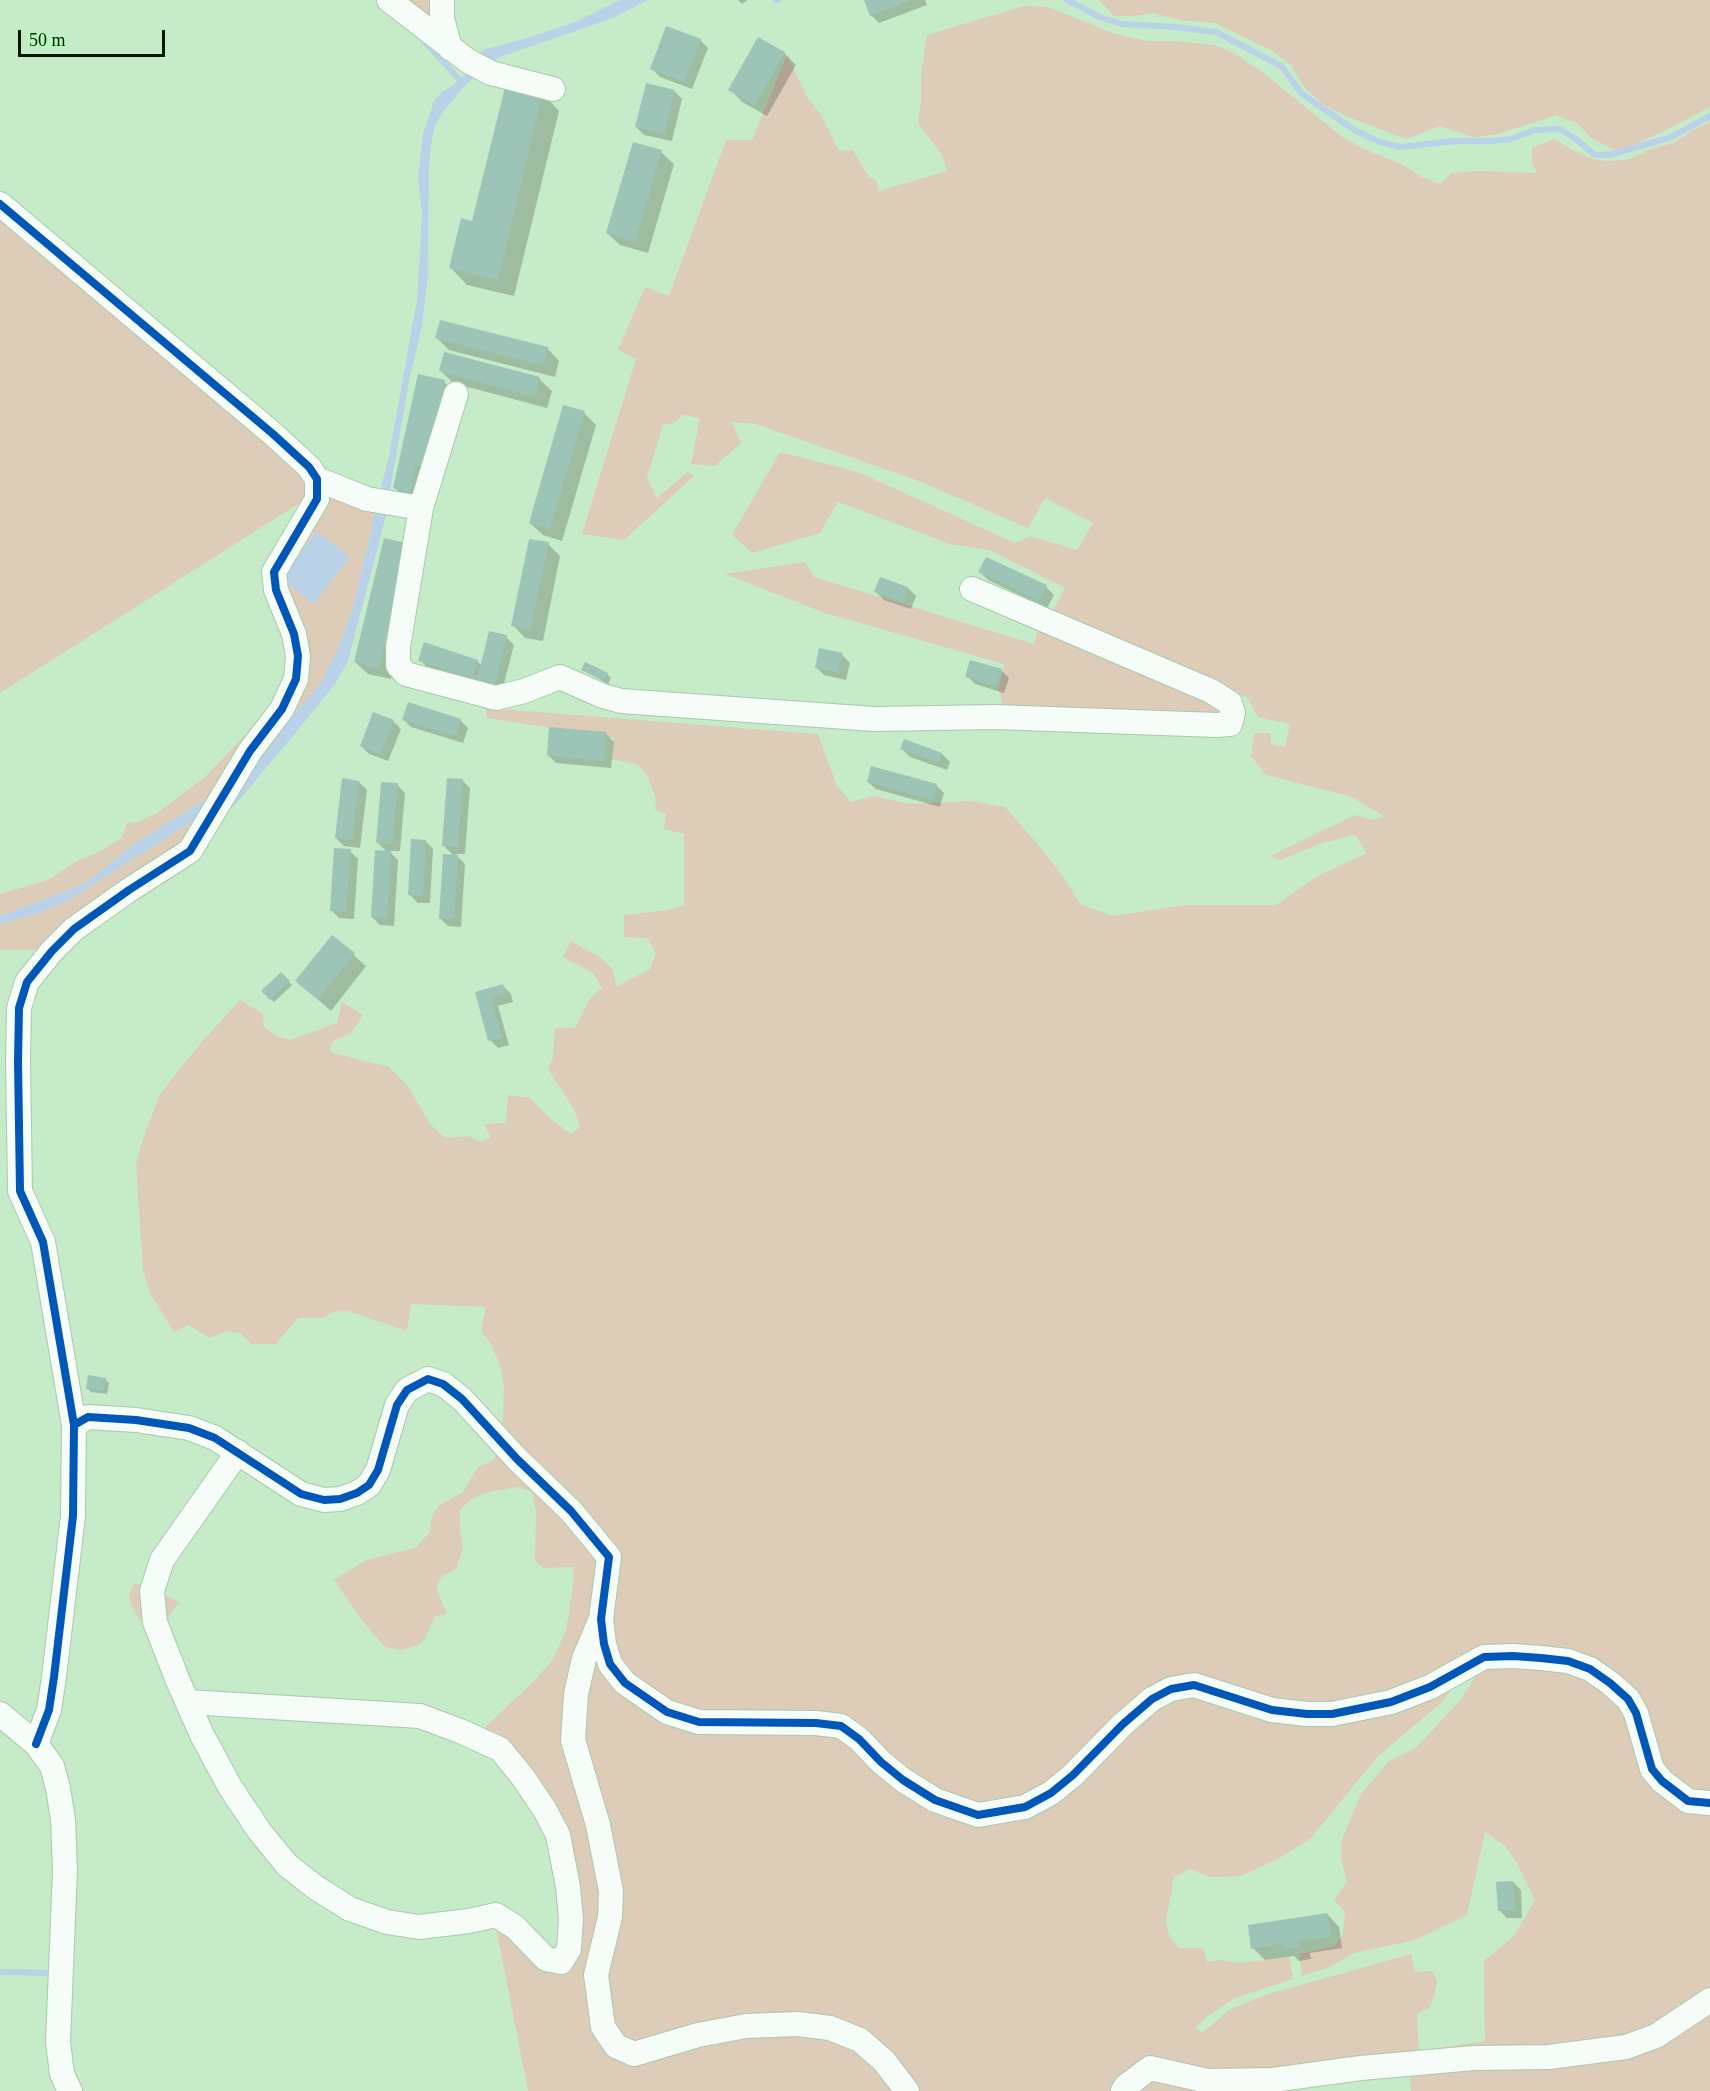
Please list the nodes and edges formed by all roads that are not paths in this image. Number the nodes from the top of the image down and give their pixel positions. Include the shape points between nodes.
1 (389, 0) edge
2 (442, 0) edge
3 (459, 55) junction
4 (553, 88) dead end
5 (0, 204) edge
6 (456, 394) dead end
7 (317, 479) junction
8 (412, 507) junction
9 (972, 589) dead end
10 (74, 1425) junction
11 (238, 1452) junction
12 (601, 1619) junction
13 (188, 1702) junction
14 (0, 1714) edge
15 (36, 1743) junction
16 (1710, 1803) edge
17 (1710, 2000) edge
18 (70, 2091) edge
19 (907, 2091) edge
20 (1123, 2091) edge

1 - 3 street
2 - 3 street via 442,18
3 - 4 street via 491,73
5 - 7 street via 273,434
6 - 8 street
7 - 8 street via 367,499
7 - 10 street via 316,499 274,572 276,590 294,634 298,656 296,679 286,702 250,751 190,851 74,929 27,982 20,1008 20,1191 43,1242
8 - 9 street via 398,665 406,674 496,698 560,677 621,701 874,719 995,717 1230,724 1230,703 1211,691
10 - 11 street via 88,1417 189,1428
10 - 15 street via 73,1516 54,1677 49,1710
11 - 12 street via 301,1494 324,1500 340,1499 369,1485 406,1390 428,1379 443,1384 571,1511 609,1557
11 - 13 street via 162,1560 152,1591 155,1622
12 - 16 street via 610,1664 625,1683 667,1712 699,1722 841,1726 903,1780 935,1800 978,1815 1025,1807 1051,1793 1123,1724 1152,1699 1171,1689 1194,1685 1272,1710 1332,1714 1391,1702 1430,1687 1484,1657 1513,1656 1568,1661 1590,1669 1610,1683 1628,1699 1636,1713 1652,1768 1662,1781 1688,1801
12 - 19 street via 584,1659 576,1694 573,1740 598,1825 611,1891 610,1917 596,1975 603,2027 616,2046 634,2054 746,2026 798,2024 830,2028 860,2040 884,2061
13 - 13 street via 230,1787 260,1832 287,1865 315,1887 350,1909 387,1922 419,1927 496,1915 546,1959 561,1962 569,1949 571,1919 558,1835 545,1810 500,1749 420,1716
14 - 15 street
15 - 18 street via 52,1766 63,1820 64,1918 58,2042 62,2074
17 - 20 street via 1656,2036 1626,2047 1549,2057 1474,2058 1361,2068 1274,2080 1208,2081 1150,2068

